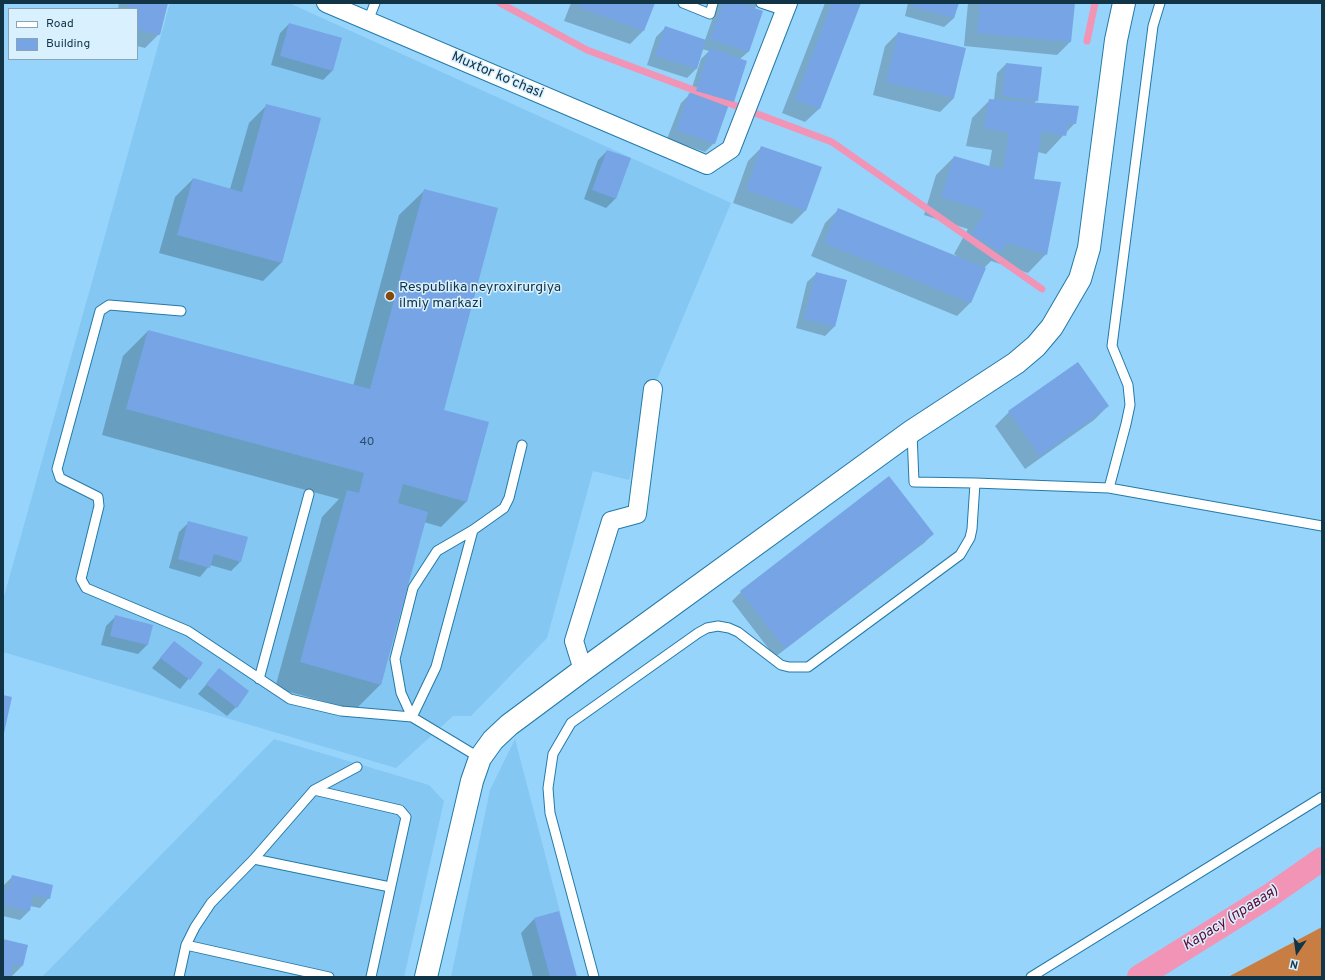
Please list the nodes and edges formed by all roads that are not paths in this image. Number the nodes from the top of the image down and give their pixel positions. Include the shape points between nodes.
1 (326, 3) edge
2 (375, 3) edge
3 (683, 3) edge
4 (713, 3) edge
5 (761, 3) edge
6 (1124, 3) edge
7 (1160, 3) edge
8 (786, 7) edge
9 (368, 21) junction
10 (181, 311) dead end
11 (653, 390) dead end
12 (912, 431) junction
13 (522, 445) dead end
14 (975, 483) junction
15 (1109, 488) junction
16 (309, 494) dead end
17 (1322, 526) edge
18 (473, 530) junction
19 (583, 670) junction
20 (259, 679) junction
21 (412, 717) junction
22 (480, 758) junction
23 (357, 767) dead end
24 (314, 790) junction
25 (1322, 797) edge
26 (254, 859) junction
27 (390, 888) junction
28 (186, 945) junction
29 (179, 977) edge
30 (329, 977) edge
31 (371, 977) edge
32 (426, 977) edge
33 (594, 977) edge
34 (1031, 977) edge

1 - 9 street, Muxtor koʻchasi
2 - 9 lane
3 - 4 lane via 710,14
5 - 8 lane
6 - 12 street via 1116,40 1089,248 1080,279 1060,317 1036,346 1016,363
7 - 15 lane via 1153,26 1112,346 1128,385 1130,405
8 - 9 street, Muxtor koʻchasi via 734,141 707,165
10 - 20 lane via 109,305 100,311 57,469 60,478 98,497 99,506 81,579 86,588 188,632
11 - 19 street via 637,514 612,521 574,641
12 - 14 lane via 914,482
12 - 19 street
13 - 18 lane via 509,498 504,508
14 - 15 lane
14 - 33 lane via 972,529 960,555 808,667 781,665 738,632 718,626 708,628 571,723 553,754 548,801
15 - 17 lane
16 - 20 lane
18 - 21 lane via 436,667
18 - 21 lane via 436,551 413,588 395,658 401,693
19 - 22 street via 509,725 493,740
20 - 21 lane via 290,699 342,711
21 - 22 lane
22 - 32 street via 472,781
23 - 24 lane
24 - 26 lane
24 - 27 lane via 405,813
25 - 34 lane
26 - 27 lane
26 - 28 lane via 211,903
27 - 31 lane
28 - 29 lane
28 - 30 lane

